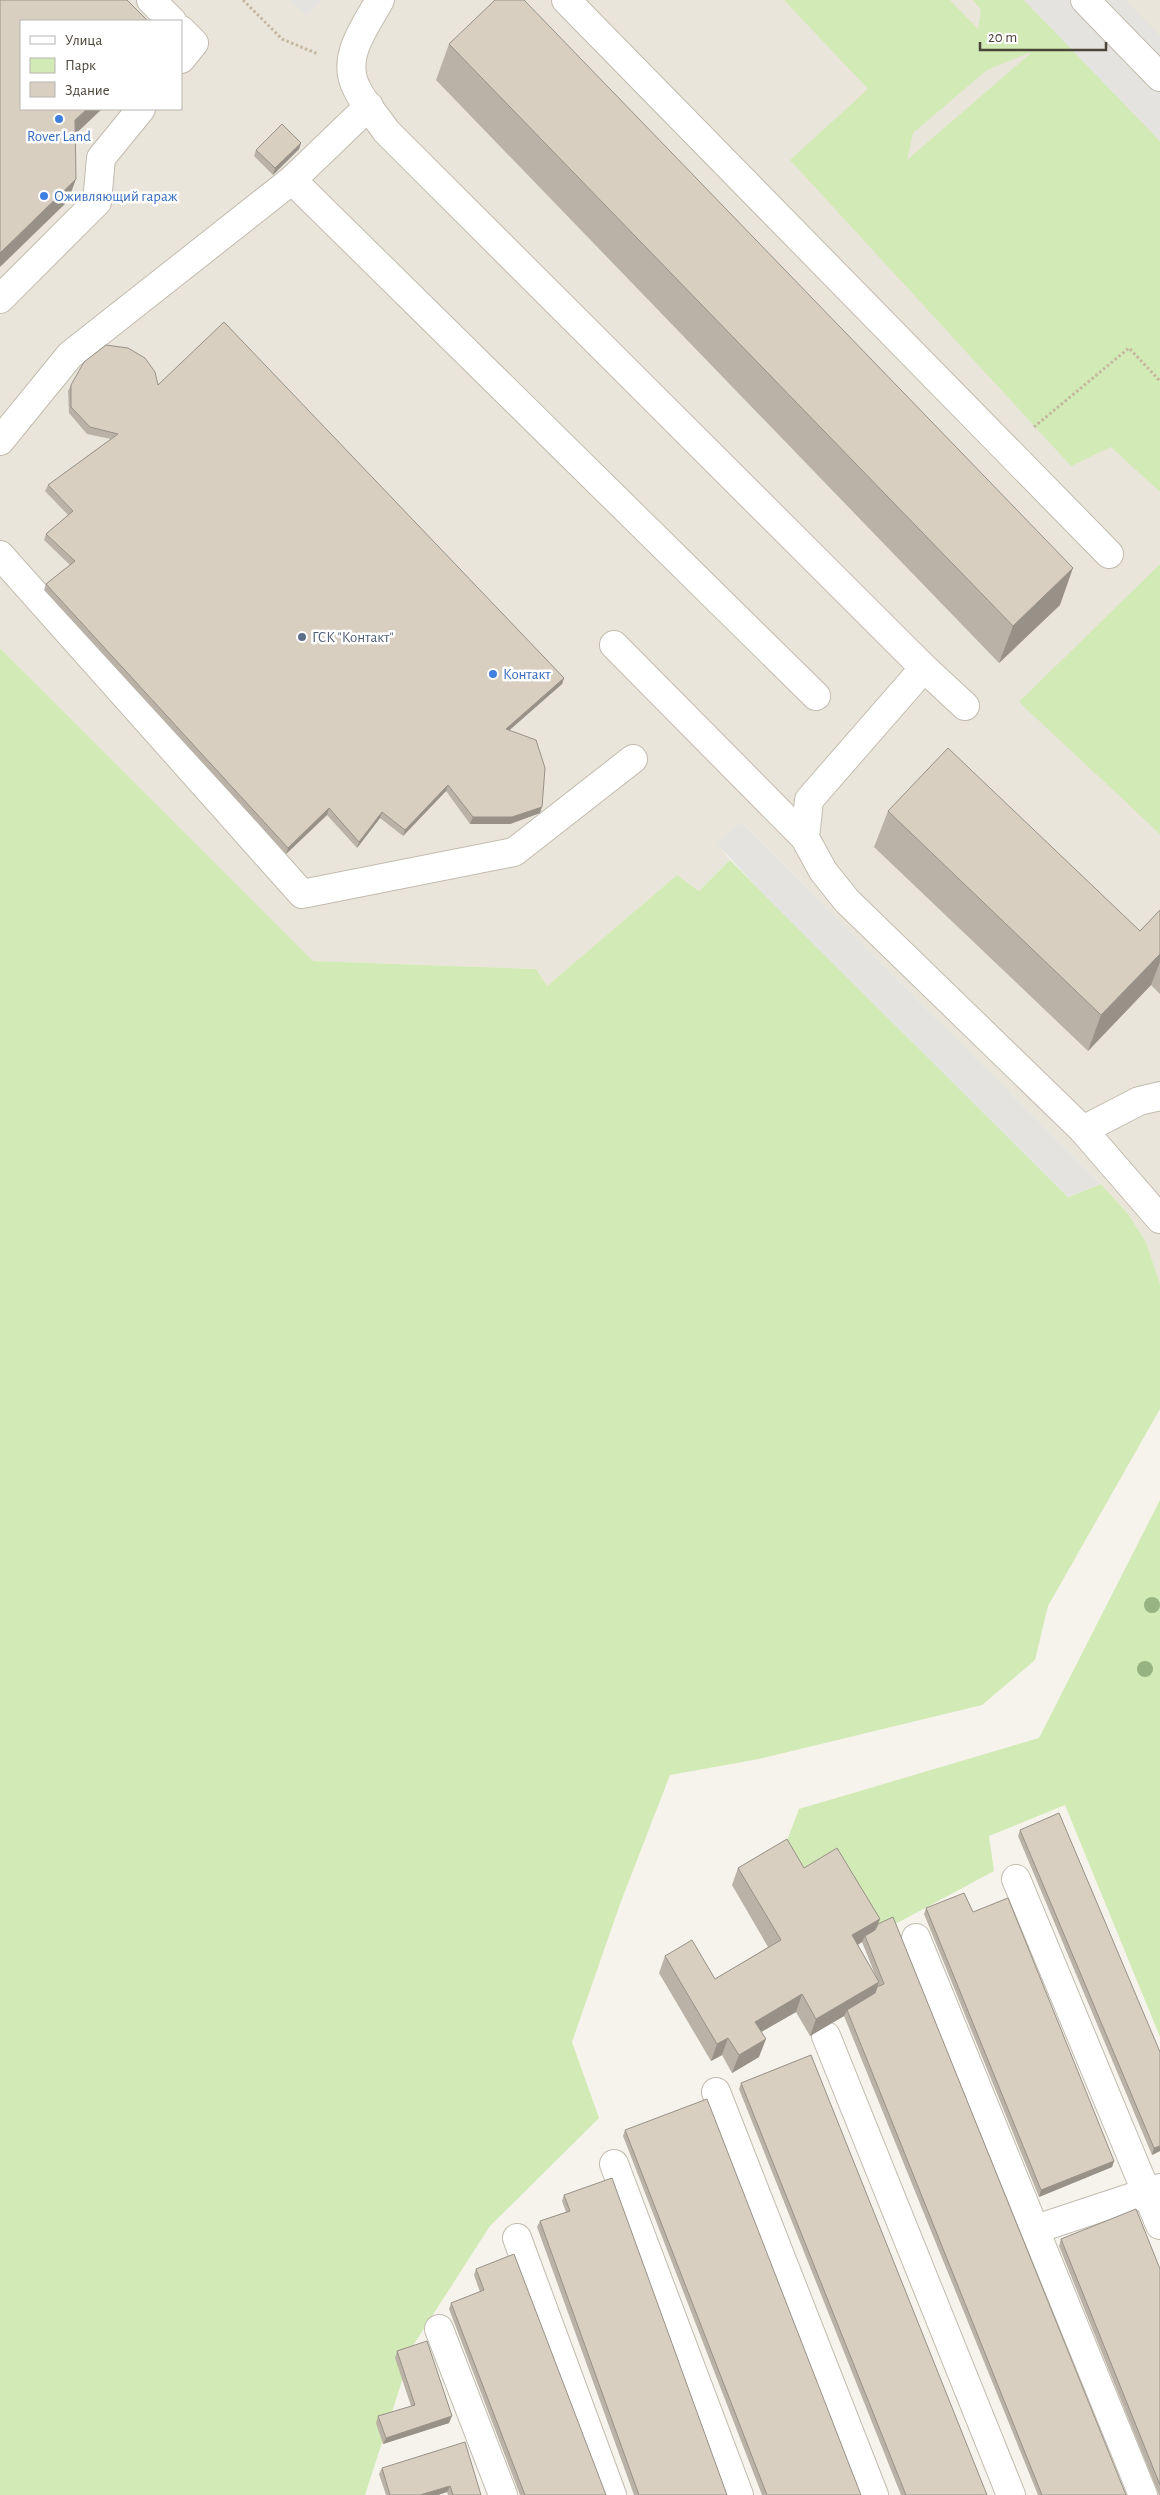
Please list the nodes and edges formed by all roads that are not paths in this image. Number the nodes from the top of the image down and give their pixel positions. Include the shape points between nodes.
1 (151, 0) edge
2 (380, 0) edge
3 (566, 0) edge
4 (1085, 0) edge
5 (171, 20) edge
6 (182, 31) edge
7 (182, 58) edge
8 (1160, 77) edge
9 (369, 106) junction
10 (140, 110) edge
11 (292, 180) junction
12 (0, 299) edge
13 (0, 441) edge
14 (1109, 554) dead end
15 (0, 555) edge
16 (614, 645) dead end
17 (924, 668) junction
18 (816, 696) dead end
19 (965, 706) dead end
20 (633, 759) dead end
21 (805, 838) junction
22 (1160, 1096) edge
23 (1083, 1130) junction
24 (1160, 1219) edge
25 (1016, 1879) dead end
26 (916, 1938) dead end
27 (826, 2036) edge
28 (716, 2092) dead end
29 (614, 2164) dead end
30 (1154, 2190) edge
31 (1160, 2224) edge
32 (1036, 2230) junction
33 (517, 2238) dead end
34 (439, 2329) dead end
35 (503, 2495) edge
36 (612, 2495) edge
37 (739, 2495) edge
38 (874, 2495) edge
39 (1011, 2495) edge
40 (1143, 2495) edge

1 - 5 street
2 - 9 street via 354,48 349,68 356,89
3 - 14 street
4 - 8 street
6 - 7 street via 194,43
9 - 11 street
9 - 17 street via 386,131
10 - 12 street via 101,158 97,202
11 - 13 street via 70,355
11 - 18 street
15 - 20 street via 302,894 514,852
16 - 21 street
17 - 19 street
17 - 21 street via 810,800
21 - 23 street via 822,871 847,901
22 - 23 street via 1139,1101
23 - 24 street
25 - 30 street
26 - 32 street
27 - 39 street
28 - 38 street
29 - 37 street
30 - 31 street
30 - 32 street
32 - 40 street
33 - 36 street
34 - 35 street

